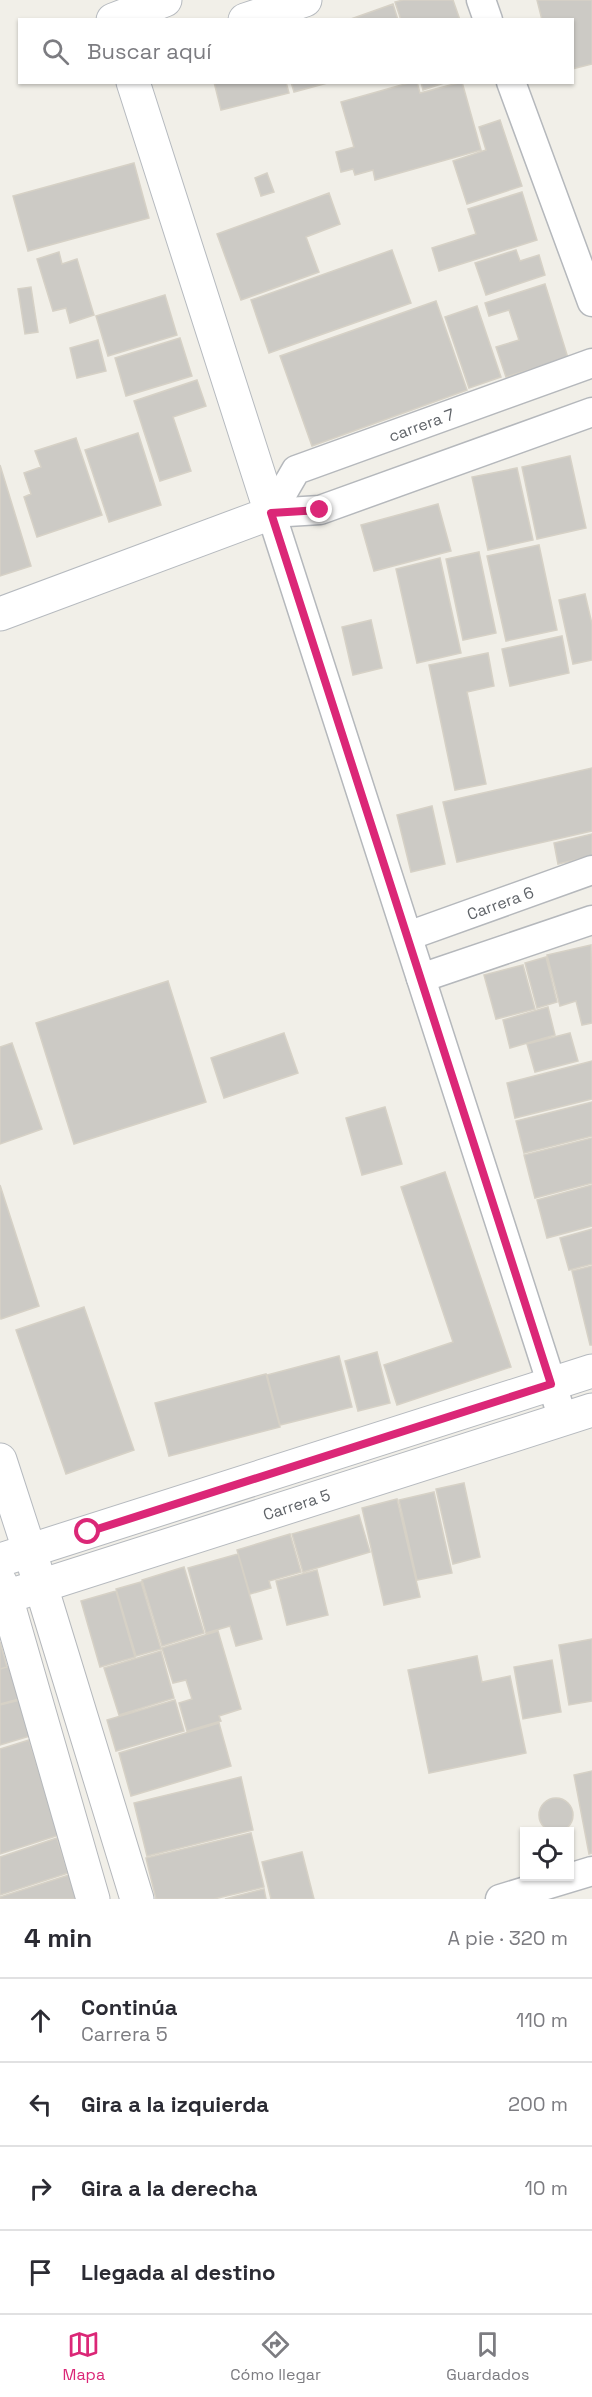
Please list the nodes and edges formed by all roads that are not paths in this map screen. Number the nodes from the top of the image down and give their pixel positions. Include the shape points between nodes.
1 (165, 0) edge
2 (305, 0) edge
3 (481, 0) edge
4 (115, 18) edge
5 (251, 18) edge
6 (487, 18) edge
7 (134, 84) edge
8 (512, 84) edge
9 (592, 302) edge
10 (592, 363) edge
11 (592, 412) edge
12 (271, 513) junction
13 (0, 614) edge
14 (592, 870) edge
15 (592, 920) edge
16 (408, 936) junction
17 (421, 978) junction
18 (592, 1371) edge
19 (551, 1384) junction
20 (577, 1414) edge
21 (0, 1460) edge
22 (14, 1556) edge
23 (41, 1586) junction
24 (2, 1593) edge
25 (592, 1871) edge
26 (93, 1899) edge
27 (137, 1899) edge
28 (500, 1899) edge

1 - 4 main road
2 - 5 main road
3 - 6 street
7 - 12 main road
8 - 9 street
10 - 12 street, carrera 7 via 297,470
11 - 12 street via 320,510
12 - 13 main road
12 - 16 street
14 - 16 street, Carrera 6
15 - 17 street
16 - 17 street
17 - 19 street
18 - 19 main road
19 - 20 street
19 - 22 main road
20 - 23 main road, Carrera 5
21 - 22 main road
22 - 23 main road
23 - 24 main road, Carrera 5
23 - 27 main road
24 - 26 main road
25 - 28 street

